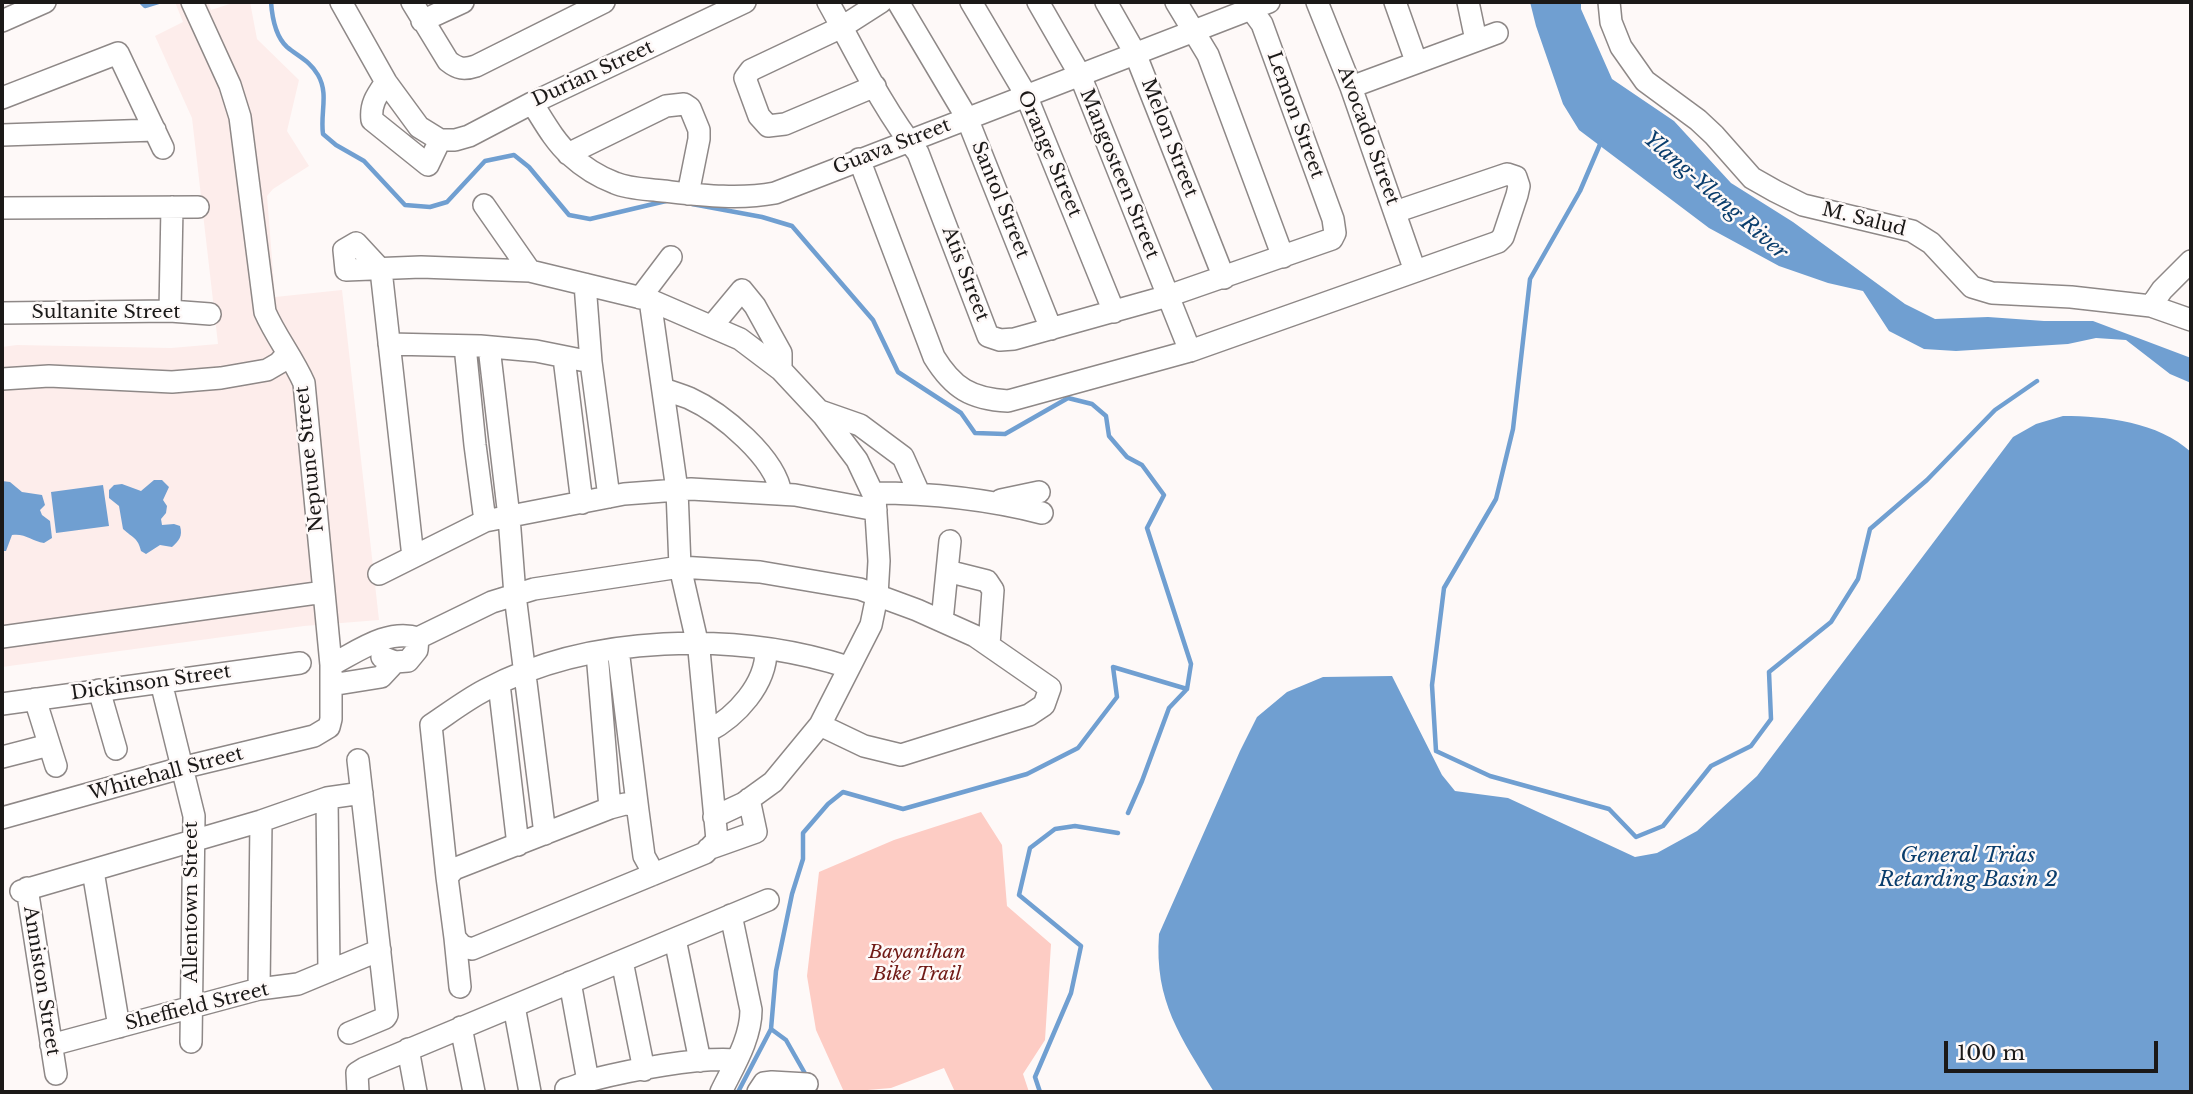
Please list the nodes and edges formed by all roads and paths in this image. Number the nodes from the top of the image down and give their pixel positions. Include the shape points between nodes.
1 (45, 2) edge
2 (341, 2) edge
3 (412, 2) edge
4 (463, 2) edge
5 (604, 2) edge
6 (745, 2) edge
7 (828, 2) edge
8 (881, 2) edge
9 (898, 2) edge
10 (971, 2) edge
11 (1038, 2) edge
12 (1106, 2) edge
13 (1176, 2) edge
14 (1317, 2) edge
15 (1395, 2) edge
16 (1468, 2) edge
17 (1609, 2) edge
18 (1255, 4) edge
19 (195, 10) edge
20 (2, 21) edge
21 (422, 21) junction
22 (842, 27) junction
23 (1193, 31) junction
24 (1497, 33) dead end
25 (1476, 40) junction
26 (1135, 53) junction
27 (1416, 61) junction
28 (1080, 75) junction
29 (386, 82) junction
30 (875, 86) junction
31 (1351, 87) junction
32 (1026, 95) junction
33 (2, 98) edge
34 (532, 103) junction
35 (967, 118) junction
36 (2, 135) edge
37 (440, 141) junction
38 (908, 141) junction
39 (568, 154) junction
40 (859, 159) junction
41 (688, 194) junction
42 (484, 205) dead end
43 (172, 207) junction
44 (198, 207) dead end
45 (2, 208) edge
46 (1395, 212) junction
47 (1335, 233) joint
48 (505, 235) junction
49 (671, 257) dead end
50 (1283, 257) junction
51 (2191, 261) edge
52 (483, 268) junction
53 (530, 271) junction
54 (1415, 271) junction
55 (1224, 278) junction
56 (584, 284) junction
57 (1168, 296) junction
58 (645, 299) junction
59 (2151, 306) junction
60 (170, 311) junction
61 (1114, 312) junction
62 (2, 313) edge
63 (209, 314) dead end
64 (2191, 320) edge
65 (712, 326) junction
66 (1051, 329) junction
67 (389, 344) junction
68 (466, 346) junction
69 (489, 347) junction
70 (1190, 351) junction
71 (288, 354) junction
72 (564, 358) junction
73 (591, 362) junction
74 (781, 370) junction
75 (2, 379) edge
76 (663, 389) junction
77 (820, 411) junction
78 (677, 490) junction
79 (919, 493) junction
80 (781, 494) junction
81 (609, 497) junction
82 (875, 501) junction
83 (1041, 502) dead end
84 (582, 503) junction
85 (509, 517) junction
86 (485, 521) junction
87 (950, 541) dead end
88 (414, 556) junction
89 (680, 567) junction
90 (947, 571) junction
91 (379, 574) dead end
92 (324, 592) junction
93 (515, 595) junction
94 (877, 596) junction
95 (942, 621) junction
96 (2, 637) edge
97 (418, 638) junction
98 (697, 643) junction
99 (372, 645) junction
100 (989, 645) junction
101 (766, 649) junction
102 (608, 651) junction
103 (395, 662) junction
104 (300, 663) dead end
105 (848, 667) junction
106 (525, 673) junction
107 (331, 675) junction
108 (161, 682) junction
109 (499, 684) junction
110 (99, 690) junction
111 (36, 699) junction
112 (2, 704) edge
113 (820, 725) junction
114 (329, 727) joint
115 (707, 732) junction
116 (49, 745) junction
117 (116, 749) dead end
118 (2, 757) edge
119 (358, 761) dead end
120 (56, 766) dead end
121 (181, 768) junction
122 (362, 793) junction
123 (327, 798) junction
124 (749, 799) junction
125 (610, 808) junction
126 (638, 811) junction
127 (714, 817) junction
128 (2, 818) edge
129 (261, 821) junction
130 (545, 834) junction
131 (195, 839) junction
132 (518, 845) junction
133 (708, 849) junction
134 (93, 871) junction
135 (654, 874) junction
136 (447, 877) junction
137 (768, 900) dead end
138 (731, 915) junction
139 (455, 938) junction
140 (675, 939) junction
141 (380, 950) junction
142 (622, 961) junction
143 (329, 971) junction
144 (570, 982) junction
145 (460, 986) dead end
146 (260, 989) junction
147 (514, 1006) junction
148 (191, 1008) junction
149 (119, 1027) junction
150 (461, 1027) junction
151 (349, 1033) dead end
152 (191, 1042) dead end
153 (51, 1045) junction
154 (408, 1049) junction
155 (736, 1060) junction
156 (700, 1061) junction
157 (644, 1070) junction
158 (56, 1074) dead end
159 (588, 1081) junction
160 (807, 1084) dead end
161 (566, 1089) dead end
162 (358, 1092) edge
163 (416, 1092) edge
164 (474, 1092) edge
165 (530, 1092) edge
166 (721, 1092) edge
167 (758, 1092) edge

1 - 20 street
2 - 29 street
3 - 21 street
4 - 21 street
5 - 21 street via 465,69 448,61
6 - 34 street, Durian Street
7 - 22 street, Atis Street
8 - 22 street
9 - 35 street, Santol Street
10 - 32 street, Orange Street
11 - 28 street, Mangosteen Street
12 - 26 street, Melon Street
13 - 23 street
14 - 31 street, Avocado Street
15 - 27 street
16 - 25 street
17 - 59 street, M. Salud via 1621,47 1645,81 1714,135 1752,178 1775,191 1803,205 1912,231 1931,243 1972,287 1992,293
18 - 23 street, Guava Street
18 - 47 street, Lemon Street
19 - 71 street, Neptune Street via 240,117 265,312
22 - 30 street, Atis Street
22 - 30 street via 747,73 759,116 768,127 776,127
23 - 26 street, Guava Street
23 - 50 street via 1208,55
24 - 25 street
25 - 27 street
26 - 28 street, Guava Street
26 - 55 street, Melon Street
27 - 31 street
28 - 32 street, Guava Street
28 - 57 street, Mangosteen Street
29 - 37 street via 419,127
29 - 37 street via 375,97 372,120 428,165
30 - 38 street, Atis Street
31 - 46 street, Avocado Street
32 - 35 street, Guava Street
32 - 61 street, Orange Street
33 - 36 street via 118,53 159,139
34 - 37 street, Durian Street via 469,136
34 - 39 street, Guava Street
35 - 38 street, Guava Street
35 - 66 street, Santol Street
38 - 40 street, Guava Street
38 - 66 street, Atis Street via 926,170 988,336 1014,340
39 - 41 street, Guava Street via 616,184
39 - 41 street via 666,106 684,104 690,107 699,130
40 - 41 street, Guava Street via 775,193 741,197
40 - 70 street via 934,357 946,376 967,393 1008,401
42 - 48 street
43 - 44 street
43 - 45 street
43 - 60 street
46 - 54 street, Avocado Street
46 - 54 street via 1507,174 1516,177 1517,195 1499,242
47 - 50 street, Atis Street via 1325,243
48 - 52 street
48 - 53 street
49 - 58 street
50 - 55 street, Atis Street
51 - 59 street
52 - 53 street
52 - 67 street via 381,270
53 - 56 street
54 - 70 street
55 - 57 street, Atis Street
56 - 58 street
56 - 73 street
57 - 61 street, Atis Street
57 - 70 street, Mangosteen Street
58 - 65 street
58 - 76 street
59 - 64 street, M. Salud
60 - 62 street, Sultanite Street
60 - 63 street, Sultanite Street
61 - 66 street, Atis Street
65 - 74 street via 740,338
65 - 74 street via 742,290 781,354
67 - 68 street
67 - 88 street
68 - 69 street
68 - 86 street
69 - 72 street
69 - 85 street
71 - 75 street via 260,372 209,379
71 - 92 street, Neptune Street via 304,383
72 - 73 street
72 - 84 street
73 - 81 street
74 - 77 street
76 - 78 street
76 - 80 street via 729,423 762,456
77 - 79 street via 860,425 903,457
77 - 82 street via 857,460
78 - 80 street
78 - 81 street
78 - 89 street
79 - 82 street
79 - 83 street via 992,502
80 - 82 street
81 - 84 street
82 - 94 street
84 - 85 street
85 - 86 street
85 - 93 street
86 - 88 street
87 - 90 street
88 - 91 street
89 - 93 street
89 - 94 street via 760,572
89 - 98 street
90 - 95 street
90 - 100 street via 987,581 993,590
92 - 96 street
92 - 107 street, Neptune Street
93 - 97 street
93 - 106 street
94 - 95 street
94 - 105 street via 870,625
95 - 100 street
97 - 99 street via 405,634
97 - 103 street via 417,650 408,661
98 - 101 street
98 - 102 street
98 - 115 street
99 - 103 street via 382,657
99 - 107 street
100 - 113 street via 1050,688 1044,705 1029,715 901,755 864,746
101 - 105 street
101 - 115 street via 764,666 749,695 722,724
102 - 106 street
102 - 125 street
102 - 126 street
103 - 107 street via 381,677
104 - 108 street, Dickinson Street
105 - 113 street
106 - 109 street
106 - 130 street
107 - 114 street, Neptune Street
108 - 110 street, Dickinson Street
108 - 121 street, Allentown Street
109 - 132 street
109 - 136 street via 431,725
110 - 111 street, Dickinson Street
110 - 117 street
111 - 112 street, Dickinson Street
111 - 116 street
113 - 124 street via 773,782
114 - 121 street, Whitehall Street via 314,736
115 - 127 street
116 - 118 street
116 - 120 street
119 - 122 street
121 - 128 street, Whitehall Street
121 - 131 street, Allentown Street
122 - 123 street
122 - 141 street
123 - 129 street
123 - 143 street
124 - 127 street
124 - 133 street via 756,832
125 - 126 street via 625,804
125 - 130 street
126 - 135 street via 644,856
127 - 133 street via 717,840
129 - 131 street
129 - 146 street
130 - 132 street
131 - 134 street
131 - 148 street, Allentown Street
132 - 136 street via 454,869
133 - 135 street
134 - 149 street
134 - 153 street, Anniston Street via 24,890
135 - 139 street via 471,948
136 - 139 street
137 - 138 street
138 - 140 street
138 - 155 street via 751,1010
139 - 145 street
140 - 142 street
140 - 156 street
141 - 143 street, Sheffield Street
141 - 151 street via 387,1014
142 - 144 street
142 - 157 street
143 - 146 street, Sheffield Street via 298,984
144 - 147 street
144 - 159 street
146 - 148 street, Sheffield Street
147 - 150 street
147 - 165 street
148 - 149 street, Sheffield Street
148 - 152 street, Allentown Street
149 - 153 street, Sheffield Street
150 - 154 street
150 - 164 street
153 - 158 street, Anniston Street
154 - 162 street via 357,1073
154 - 163 street
155 - 156 street
155 - 166 street
156 - 157 street
157 - 159 street
159 - 161 street
160 - 167 street via 764,1083

